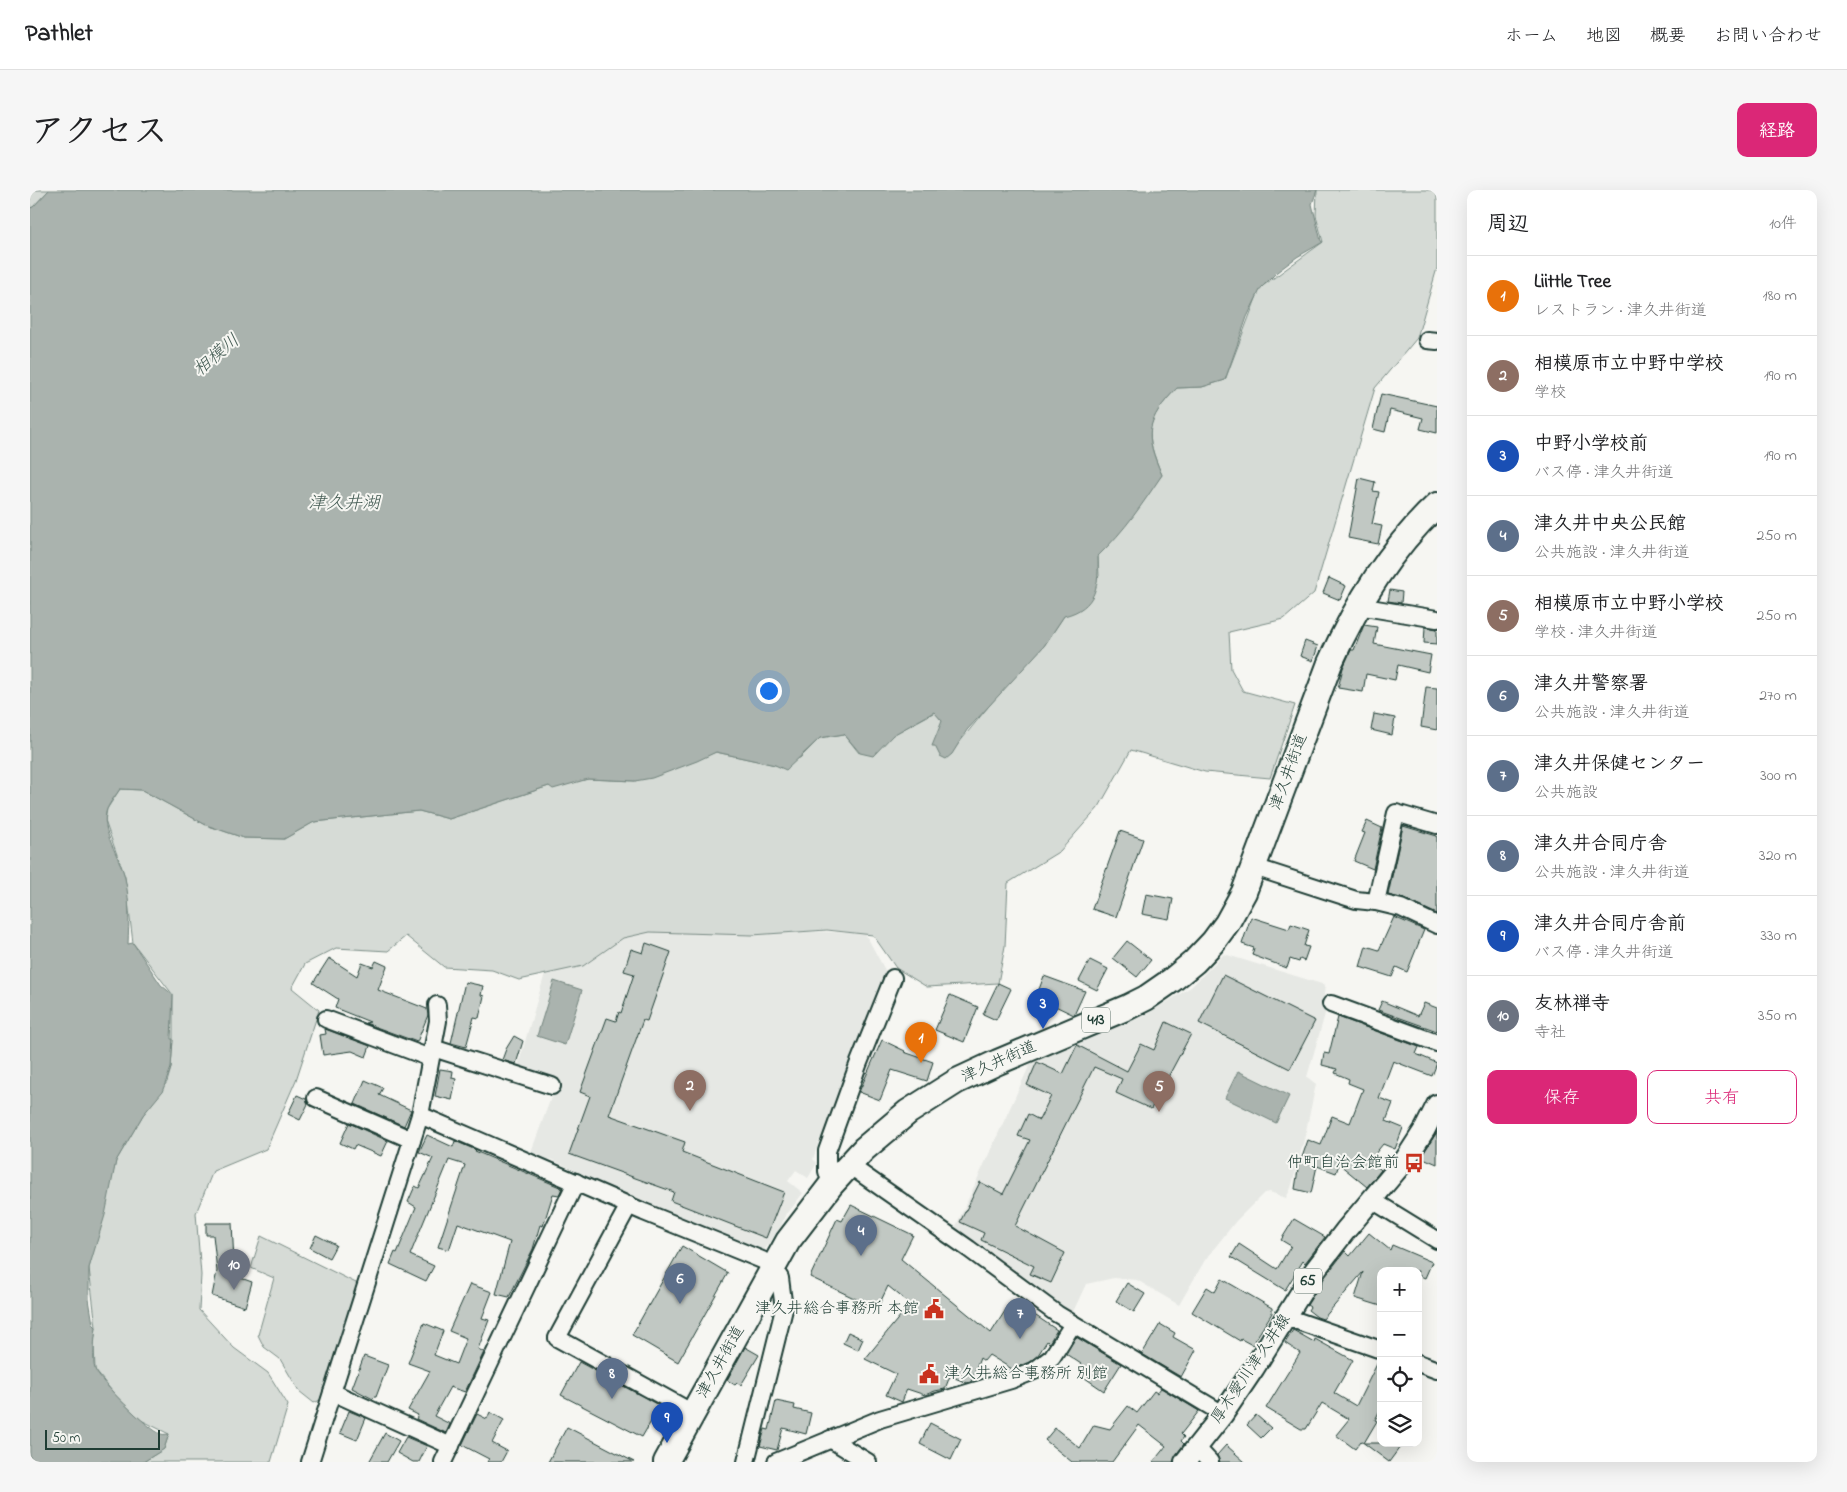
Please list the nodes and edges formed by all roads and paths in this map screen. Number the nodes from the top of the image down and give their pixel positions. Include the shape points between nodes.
1 (1437, 505) edge
2 (1358, 606) junction
3 (1437, 619) edge
4 (1437, 825) edge
5 (1254, 867) junction
6 (1376, 902) junction
7 (1437, 925) edge
8 (893, 978) dead end
9 (1331, 1004) dead end
10 (437, 1005) dead end
11 (326, 1019) dead end
12 (1437, 1043) edge
13 (432, 1053) junction
14 (552, 1086) dead end
15 (316, 1098) dead end
16 (1437, 1105) edge
17 (420, 1115) junction
18 (412, 1140) junction
19 (849, 1165) junction
20 (576, 1182) junction
21 (831, 1185) junction
22 (1372, 1200) junction
23 (629, 1205) junction
24 (1437, 1240) edge
25 (773, 1267) junction
26 (1286, 1317) junction
27 (1073, 1324) junction
28 (1377, 1349) edge
29 (1422, 1364) edge
30 (1437, 1370) edge
31 (332, 1392) junction
32 (693, 1413) junction
33 (1223, 1414) junction
34 (830, 1439) junction
35 (451, 1446) junction
36 (1197, 1457) edge
37 (310, 1462) edge
38 (443, 1462) edge
39 (666, 1462) edge
40 (746, 1462) edge
41 (776, 1462) edge
42 (868, 1462) edge

1 - 2 highway, 津久井街道 / 413 via 1391,556
2 - 3 street
2 - 5 highway, 津久井街道 / 413 via 1330,663
4 - 6 street via 1396,813
5 - 6 street via 1356,900
5 - 19 highway, 津久井街道 / 413 via 1223,928 1200,956 1172,980 1128,1007 957,1081 896,1121
6 - 7 street via 1401,908
8 - 21 street via 827,1151
9 - 12 street
10 - 13 street via 438,1021
11 - 13 street
13 - 14 street
13 - 17 street
15 - 18 street
16 - 22 main road, 厚木愛川津久井線 / 65 via 1416,1144
17 - 18 street
17 - 20 street
18 - 31 street
19 - 21 highway, 津久井街道 / 413
19 - 27 street
20 - 23 street
20 - 35 street
21 - 25 highway, 津久井街道 / 413 via 788,1241
22 - 24 street
22 - 26 main road, 厚木愛川津久井線 / 65 via 1315,1270
23 - 25 street
23 - 32 street via 557,1338
25 - 32 highway, 津久井街道 / 413
25 - 40 street via 780,1278 784,1308
26 - 28 street
26 - 33 main road, 厚木愛川津久井線 / 65
27 - 33 street
27 - 34 street via 1052,1357 1034,1371 880,1419
29 - 30 street
31 - 35 street
31 - 37 street
32 - 39 highway, 津久井街道 / 413
33 - 36 main road, 厚木愛川津久井線 / 65
34 - 41 street
34 - 42 street
35 - 38 street

